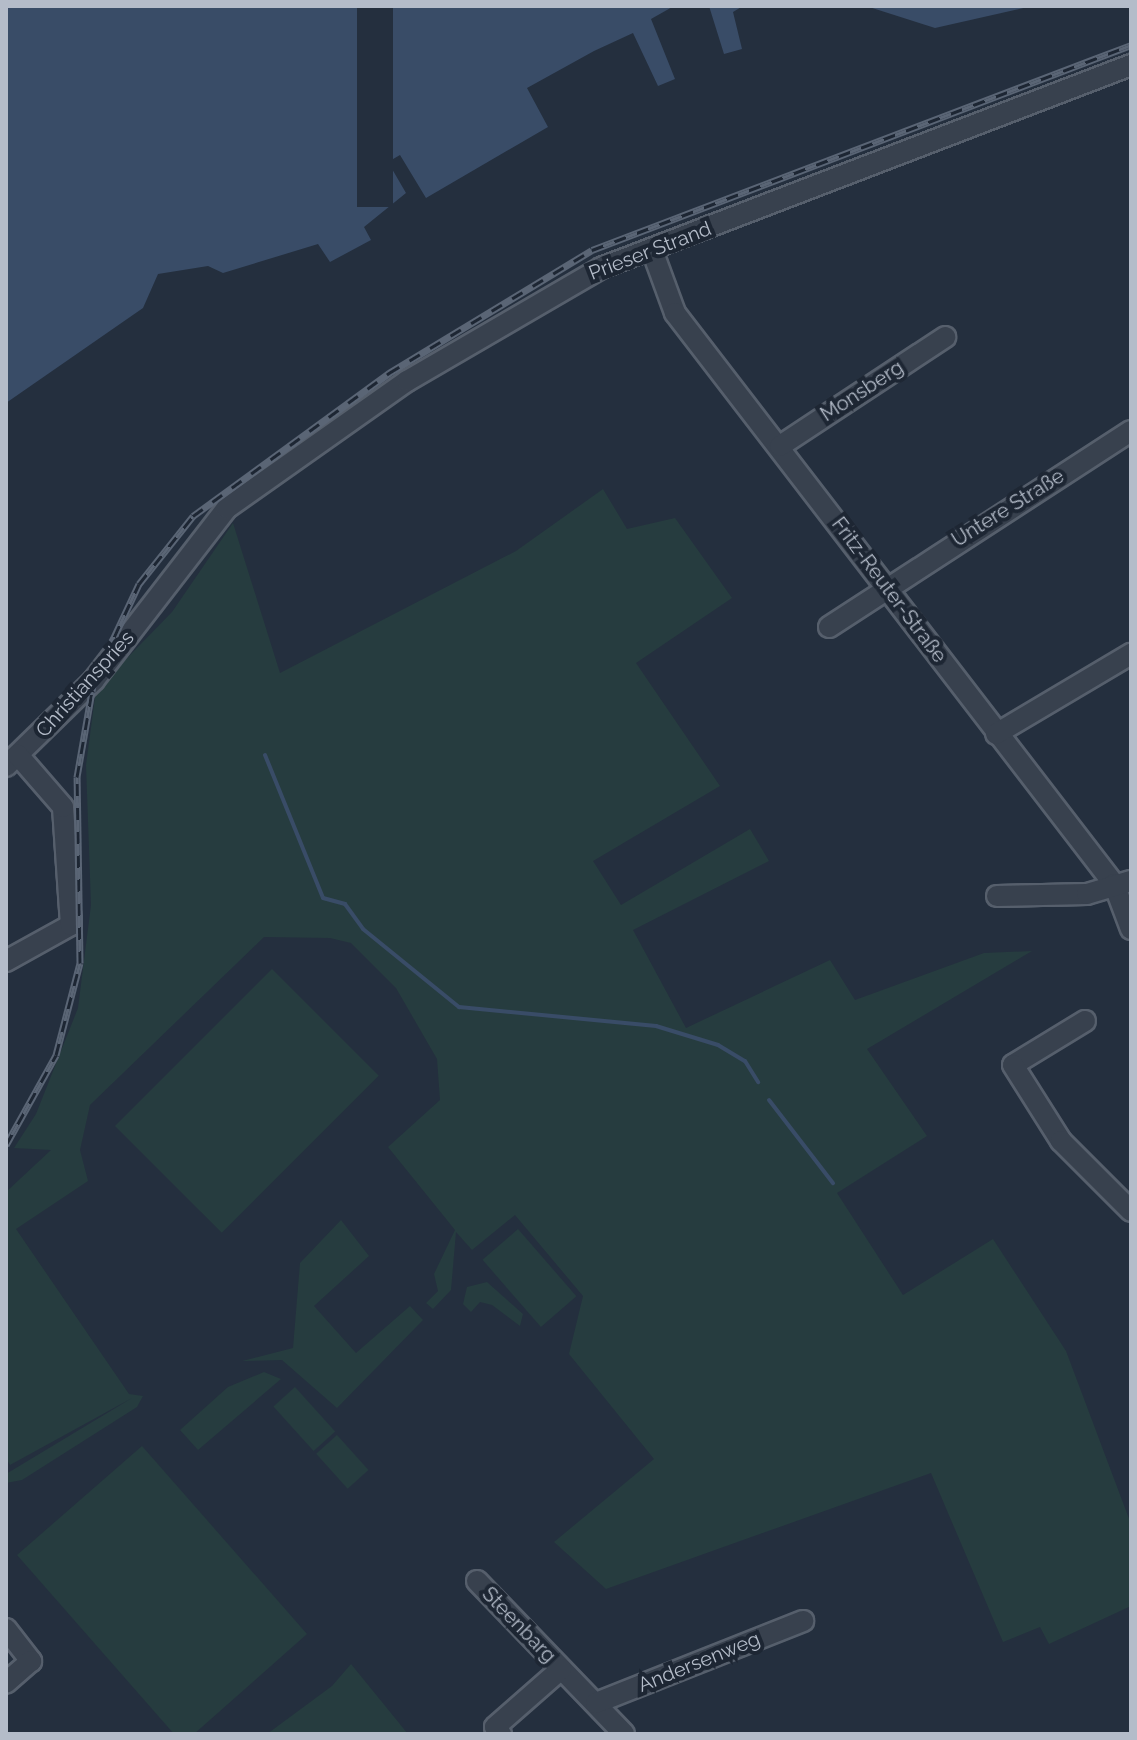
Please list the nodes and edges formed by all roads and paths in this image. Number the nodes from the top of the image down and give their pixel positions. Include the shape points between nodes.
1 (1131, 65) edge
2 (652, 250) junction
3 (945, 337) dead end
4 (1131, 431) edge
5 (780, 446) junction
6 (884, 585) junction
7 (158, 598) joint
8 (829, 627) dead end
9 (1131, 654) edge
10 (996, 734) junction
11 (12, 761) edge
12 (1123, 883) edge
13 (997, 896) dead end
14 (1131, 929) edge
15 (6, 961) edge
16 (1085, 1021) dead end
17 (1131, 1211) edge
18 (477, 1581) dead end
19 (803, 1621) dead end
20 (6, 1629) edge
21 (561, 1669) junction
22 (6, 1683) edge
23 (596, 1703) junction
24 (501, 1734) edge
25 (624, 1734) edge

1 - 2 street, Prieser Strand
2 - 5 street, Fritz-Reuter-Straße via 675,313
2 - 7 street, Prieser Strand via 573,281 278,468 227,508
3 - 5 street, Monsberg
4 - 6 street, Untere Straße
5 - 6 street, Fritz-Reuter-Straße
6 - 8 street, Untere Straße
6 - 10 street, Fritz-Reuter-Straße
7 - 11 street, Christianspries via 94,680
9 - 10 street
10 - 12 street, Fritz-Reuter-Straße
11 - 15 street via 63,807 71,925
12 - 13 street via 1087,894
12 - 14 street, Fritz-Reuter-Straße
16 - 17 street via 1013,1065 1061,1141
18 - 21 street, Steenbarg
19 - 23 street, Andersenweg
20 - 22 street via 31,1661
21 - 23 street, Steenbarg
21 - 24 street, Steenbarg via 495,1727
23 - 25 street, Steenbarg

